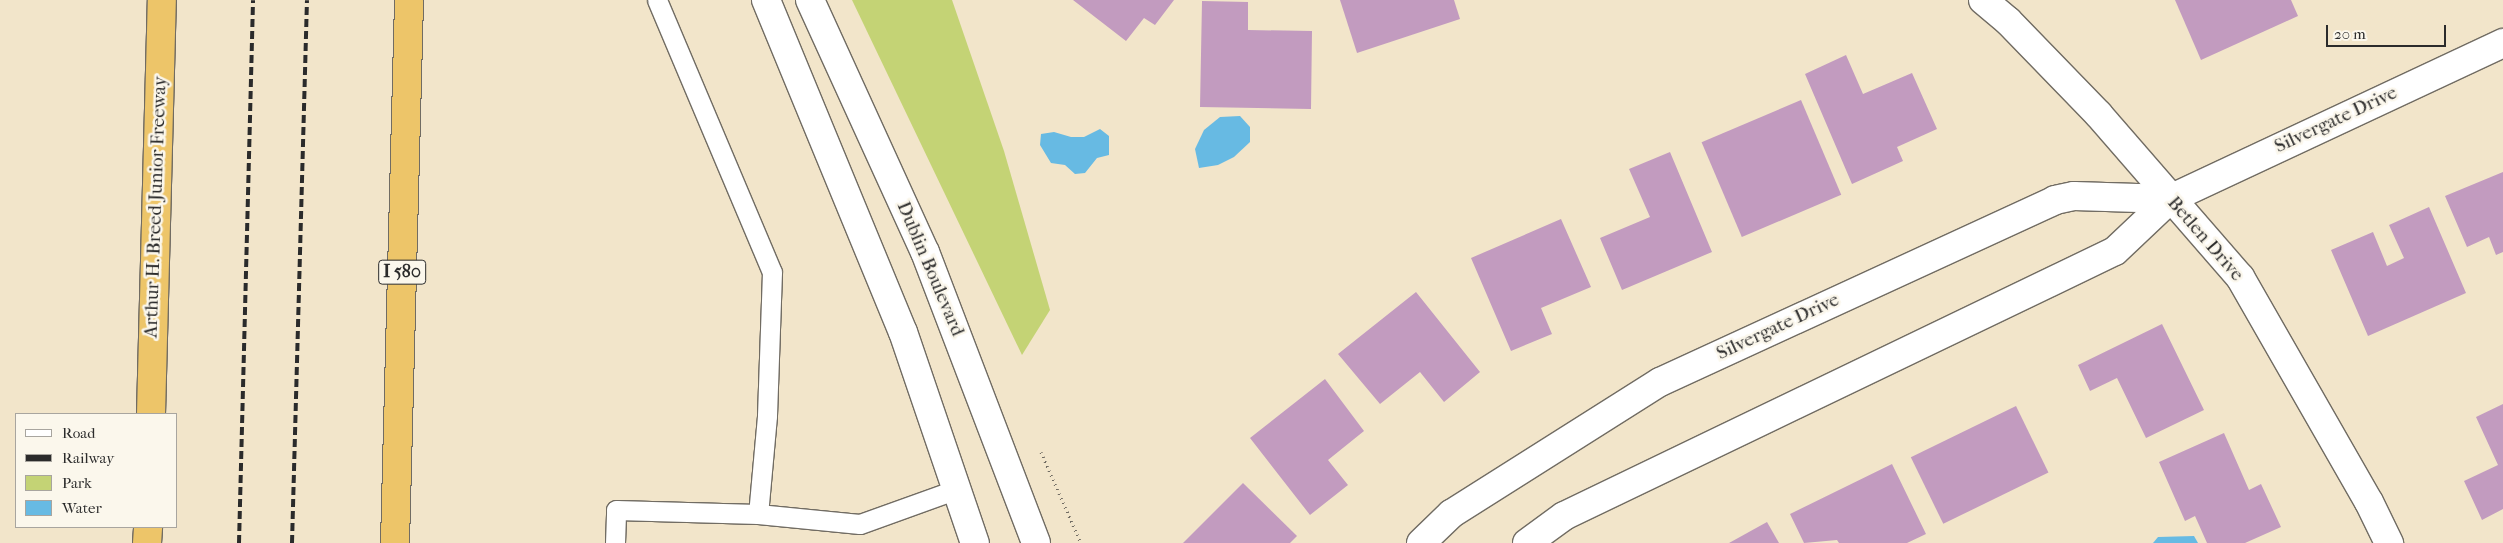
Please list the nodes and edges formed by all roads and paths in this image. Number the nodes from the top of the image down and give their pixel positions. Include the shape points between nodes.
1 (162, 0) edge
2 (409, 0) edge
3 (656, 0) edge
4 (766, 0) edge
5 (810, 0) edge
6 (1983, 0) edge
7 (2503, 42) edge
8 (2170, 198) junction
9 (151, 413) edge
10 (957, 489) junction
11 (758, 514) junction
12 (148, 528) edge
13 (147, 543) edge
14 (394, 543) edge
15 (615, 543) edge
16 (976, 543) edge
17 (1036, 543) edge
18 (1420, 543) edge
19 (1527, 543) edge
20 (2389, 543) edge

1 - 9 highway, Arthur H. Breed Junior Freeway
2 - 14 highway, I 580
3 - 11 lane via 772,272 767,416
4 - 10 street via 903,332
5 - 17 street, Dublin Boulevard via 925,252
6 - 8 street, Betlen Drive via 2008,21 2099,114
7 - 8 street, Silvergate Drive
8 - 18 street, Silvergate Drive via 2074,196 2055,200 1884,278 1660,382 1451,514
8 - 19 street, Silvergate Drive via 2115,251 1564,516
8 - 20 street, Betlen Drive via 2240,277 2369,502
10 - 11 lane via 860,524
10 - 16 street
11 - 15 lane via 616,510
12 - 13 highway

